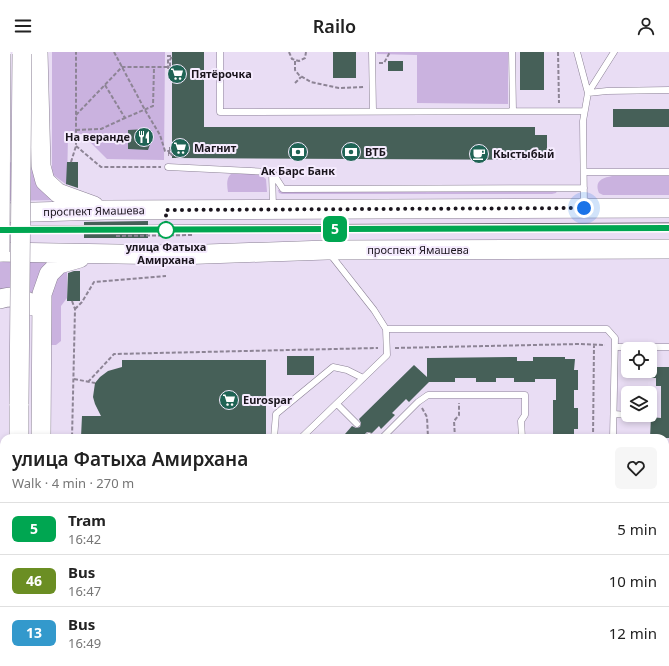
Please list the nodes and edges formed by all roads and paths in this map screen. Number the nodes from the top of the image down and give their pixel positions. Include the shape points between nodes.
1 (76, 52) edge
2 (114, 52) edge
3 (220, 52) edge
4 (289, 52) edge
5 (306, 52) edge
6 (372, 52) edge
7 (390, 52) edge
8 (512, 52) edge
9 (558, 52) edge
10 (577, 52) edge
11 (614, 52) edge
12 (1, 53) edge
13 (28, 53) edge
14 (167, 56) dead end
15 (167, 60) dead end
16 (295, 61) junction
17 (372, 64) junction
18 (122, 67) junction
19 (154, 67) junction
20 (167, 67) dead end
21 (302, 77) junction
22 (295, 83) dead end
23 (105, 85) junction
24 (373, 87) junction
25 (669, 90) edge
26 (588, 93) junction
27 (145, 110) junction
28 (373, 111) junction
29 (513, 111) junction
30 (559, 111) junction
31 (584, 111) junction
32 (76, 115) junction
33 (125, 118) junction
34 (39, 121) junction
35 (76, 130) junction
36 (76, 146) junction
37 (0, 148) edge
38 (168, 153) dead end
39 (72, 162) dead end
40 (168, 167) joint
41 (272, 172) junction
42 (584, 172) junction
43 (669, 172) edge
44 (584, 188) junction
45 (584, 208) junction
46 (669, 208) edge
47 (105, 210) junction
48 (273, 210) junction
49 (0, 213) edge
50 (193, 235) dead end
51 (116, 236) dead end
52 (669, 249) edge
53 (327, 250) junction
54 (0, 252) edge
55 (93, 254) junction
56 (166, 276) dead end
57 (0, 299) edge
58 (72, 301) dead end
59 (75, 310) junction
60 (42, 324) junction
61 (386, 330) junction
62 (594, 345) junction
63 (605, 345) dead end
64 (615, 347) junction
65 (669, 347) edge
66 (386, 348) junction
67 (363, 378) junction
68 (74, 379) junction
69 (88, 382) junction
70 (95, 383) dead end
71 (459, 395) junction
72 (418, 402) junction
73 (337, 404) junction
74 (614, 414) junction
75 (621, 414) edge
76 (357, 424) dead end
77 (19, 434) edge
78 (41, 434) edge
79 (72, 434) edge
80 (274, 434) edge
81 (305, 434) edge
82 (386, 434) edge
83 (428, 434) edge
84 (454, 434) edge
85 (522, 434) edge
86 (593, 434) edge
87 (613, 434) edge

1 - 32 path
2 - 18 path
3 - 28 lane via 220,112
4 - 16 path
5 - 16 path via 305,58
6 - 17 lane
7 - 17 path via 384,63
8 - 29 lane
9 - 30 path
10 - 26 lane
11 - 26 lane
12 - 54 main road, bridge
13 - 34 main road
13 - 77 main road, bridge
14 - 15 path via 172,56 170,68
16 - 21 path via 295,70
17 - 24 lane
18 - 19 path
18 - 23 path
18 - 27 path
19 - 20 path
19 - 27 path via 154,106
21 - 22 path
21 - 24 path via 311,82 340,88
23 - 32 path
23 - 33 path
24 - 28 lane
25 - 26 lane
26 - 31 lane
27 - 33 path
27 - 38 path via 160,135 165,152
28 - 29 lane
29 - 30 lane
30 - 31 lane
31 - 42 lane
32 - 35 path
33 - 35 path via 101,129
34 - 37 main road via 29,145 18,151
34 - 47 main road via 41,166 45,181 58,193
35 - 36 path
36 - 39 path
36 - 40 path via 101,167
40 - 41 lane
41 - 44 lane via 283,189
41 - 48 lane
42 - 43 lane
42 - 44 lane
44 - 45 lane
45 - 46 main road, проспект Ямашева
45 - 48 main road, проспект Ямашева
47 - 48 main road, проспект Ямашева
47 - 49 main road, проспект Ямашева
50 - 51 path
52 - 53 main road, проспект Ямашева
53 - 55 main road, проспект Ямашева via 177,255
53 - 61 lane via 374,310
54 - 55 main road, проспект Ямашева
55 - 60 main road via 59,264 49,274 42,294
56 - 59 path via 94,282
57 - 60 main road via 15,297 27,300 34,307
58 - 59 path
59 - 68 path
60 - 78 main road
61 - 64 lane via 607,330 615,338
61 - 66 lane
62 - 63 path
62 - 66 path
62 - 86 path
64 - 65 lane
64 - 74 lane
66 - 67 lane via 387,355
66 - 69 path via 114,354
67 - 73 lane
67 - 80 lane via 347,370 333,367 276,414
68 - 69 path
68 - 79 path
69 - 70 path
71 - 72 lane via 428,395
71 - 84 path via 459,415 454,420
71 - 85 lane via 525,395
72 - 82 lane
72 - 83 path via 427,417
73 - 76 lane
73 - 81 lane
74 - 75 lane
74 - 87 lane

